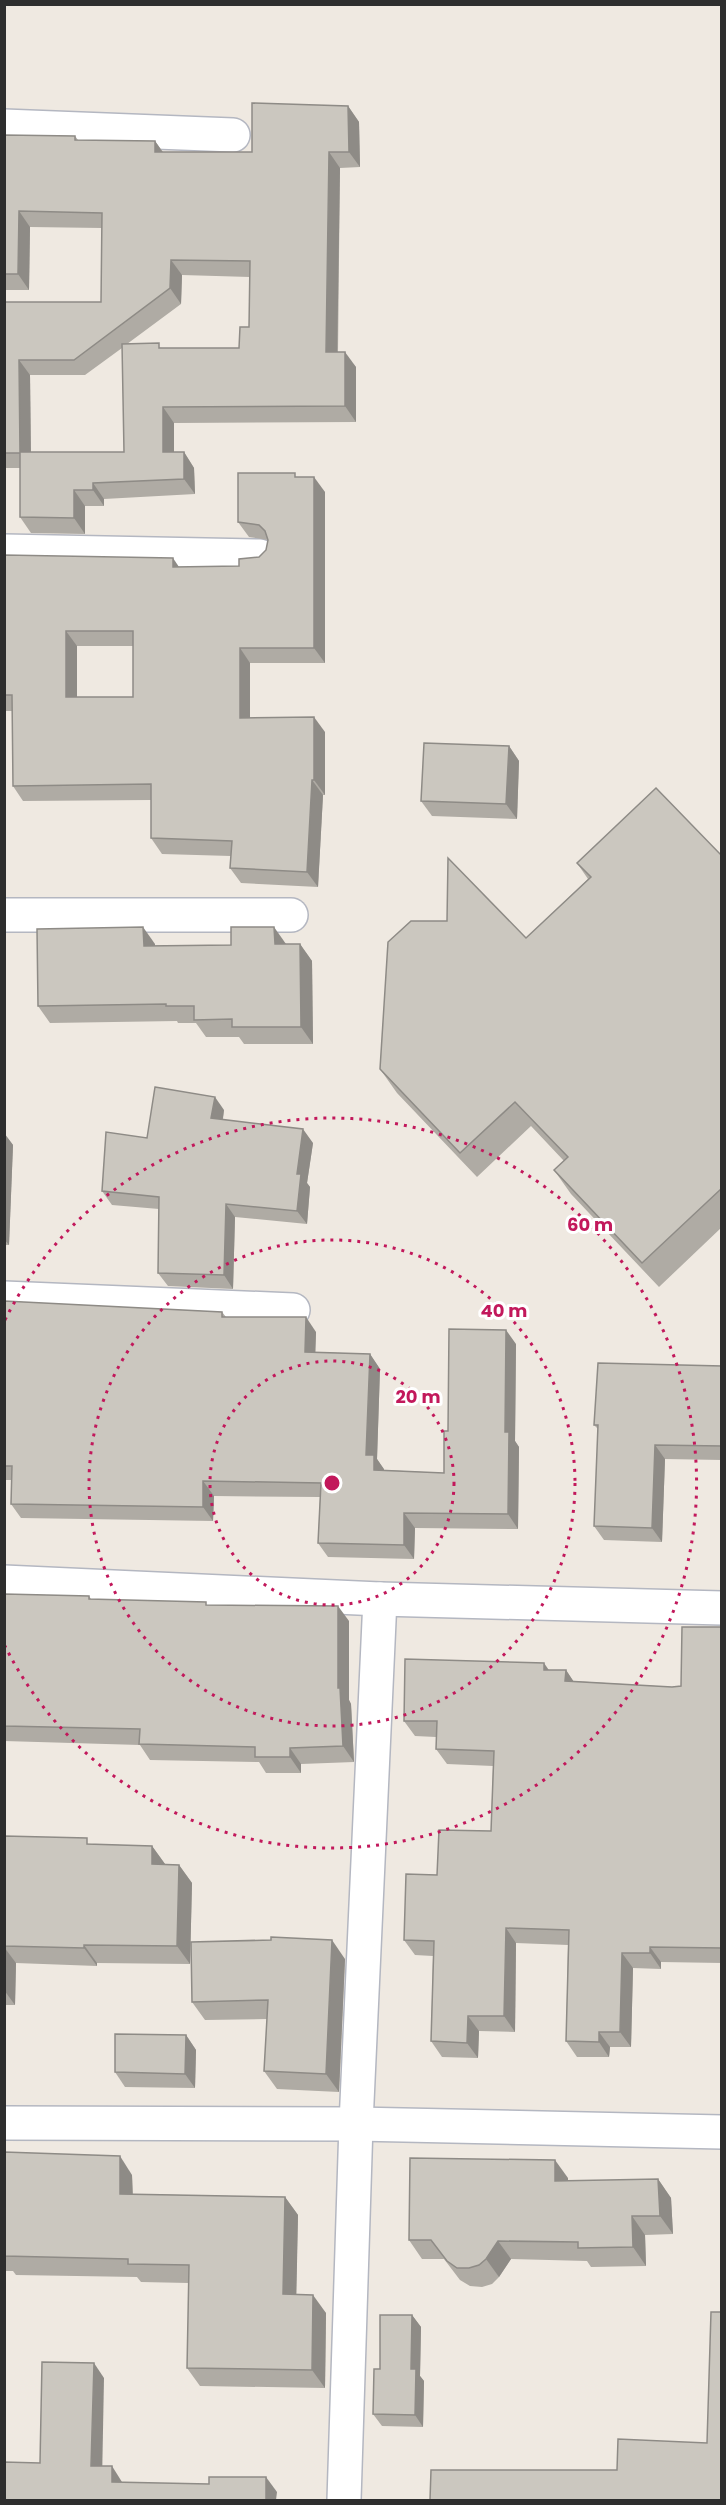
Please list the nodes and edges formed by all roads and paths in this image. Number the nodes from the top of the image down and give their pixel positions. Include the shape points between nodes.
1 (4, 126) edge
2 (233, 135) dead end
3 (4, 551) edge
4 (260, 556) edge
5 (4, 915) edge
6 (291, 915) dead end
7 (4, 1299) edge
8 (293, 1310) dead end
9 (4, 1582) edge
10 (380, 1599) junction
11 (722, 1608) edge
12 (4, 2123) edge
13 (356, 2124) junction
14 (722, 2132) edge
15 (344, 2500) edge

1 - 2 street
3 - 4 street
5 - 6 street
7 - 8 street
9 - 10 street
10 - 11 street
10 - 13 street
12 - 13 street
13 - 14 street
13 - 15 street

